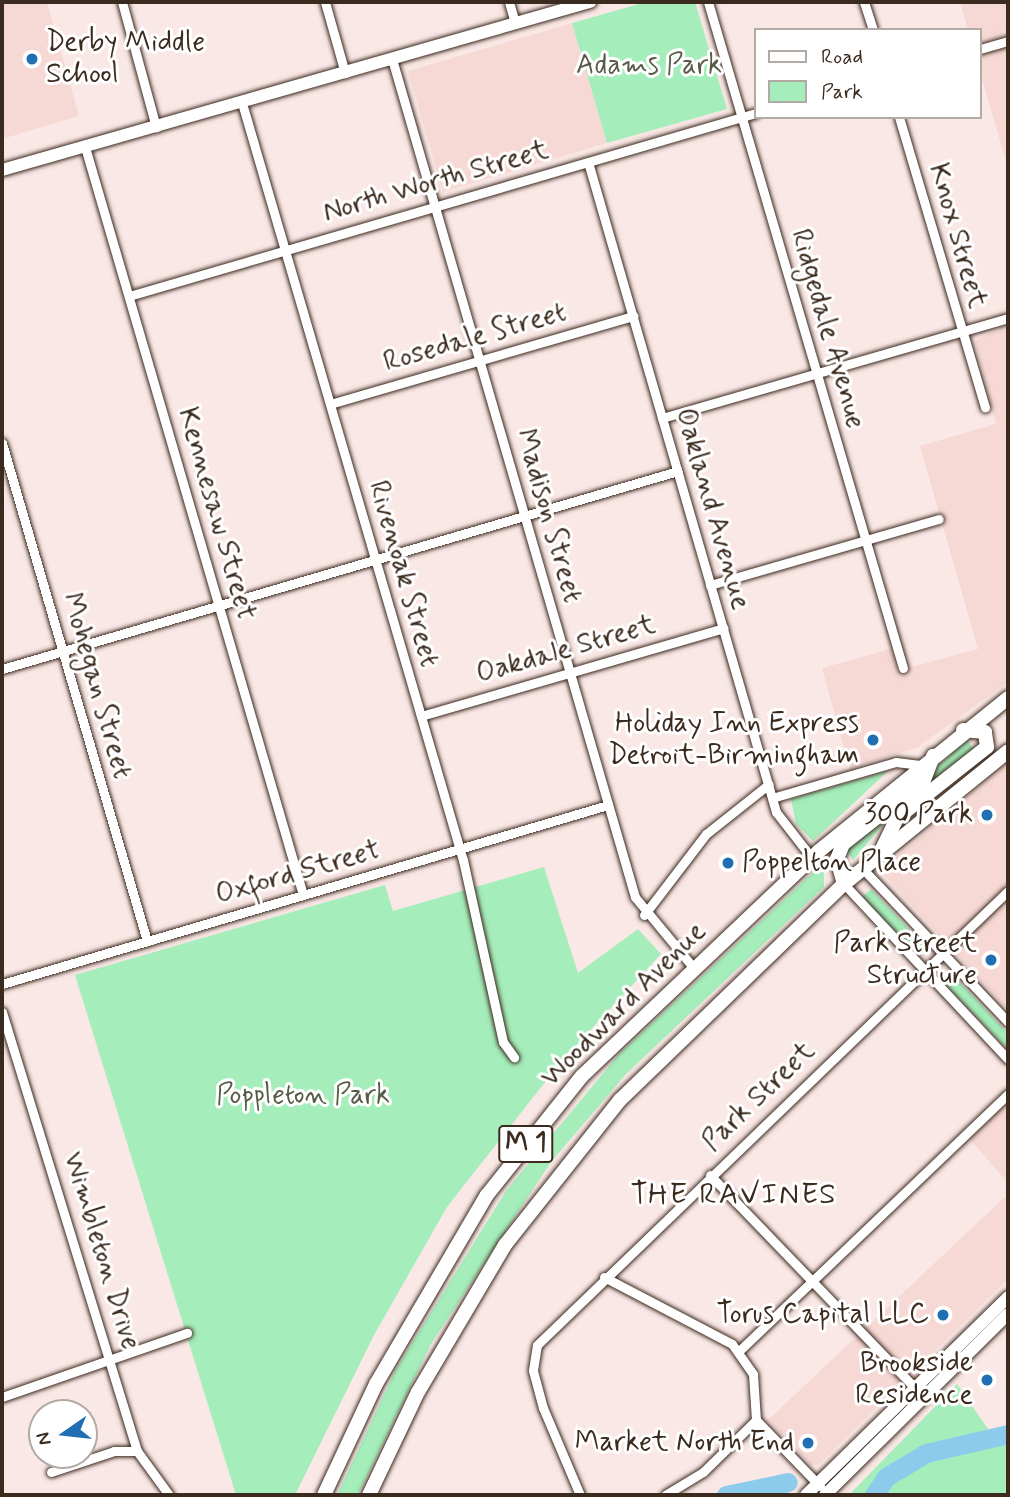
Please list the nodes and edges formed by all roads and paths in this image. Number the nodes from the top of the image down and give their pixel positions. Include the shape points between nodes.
1 (122, 2) edge
2 (325, 2) edge
3 (509, 2) edge
4 (590, 2) edge
5 (708, 2) edge
6 (864, 2) edge
7 (515, 23) junction
8 (872, 28) edge
9 (1008, 41) edge
10 (982, 48) edge
11 (392, 59) junction
12 (345, 73) junction
13 (242, 103) junction
14 (754, 114) edge
15 (742, 117) junction
16 (900, 119) edge
17 (156, 127) junction
18 (85, 146) junction
19 (588, 162) junction
20 (2, 170) edge
21 (434, 206) junction
22 (285, 250) junction
23 (129, 296) junction
24 (633, 316) junction
25 (1008, 318) edge
26 (961, 332) junction
27 (479, 360) junction
28 (816, 373) junction
29 (330, 404) junction
30 (985, 408) dead end
31 (662, 418) junction
32 (2, 443) edge
33 (678, 471) junction
34 (524, 516) junction
35 (939, 519) dead end
36 (865, 540) junction
37 (375, 560) junction
38 (710, 585) junction
39 (219, 606) junction
40 (723, 628) junction
41 (62, 652) junction
42 (903, 668) dead end
43 (2, 669) edge
44 (569, 673) junction
45 (1008, 698) edge
46 (421, 716) junction
47 (963, 730) junction
48 (1008, 751) edge
49 (933, 754) junction
50 (920, 765) junction
51 (769, 784) junction
52 (772, 798) junction
53 (608, 805) junction
54 (460, 849) junction
55 (880, 853) junction
56 (812, 858) junction
57 (862, 868) junction
58 (844, 884) junction
59 (1008, 891) edge
60 (303, 895) junction
61 (644, 915) junction
62 (147, 941) junction
63 (942, 954) junction
64 (693, 967) junction
65 (923, 971) junction
66 (2, 984) edge
67 (2, 1012) edge
68 (1008, 1023) edge
69 (514, 1057) dead end
70 (1008, 1059) edge
71 (1008, 1094) edge
72 (710, 1175) junction
73 (604, 1277) junction
74 (812, 1281) junction
75 (1008, 1297) edge
76 (1008, 1314) edge
77 (187, 1333) dead end
78 (740, 1350) junction
79 (111, 1359) junction
80 (920, 1393) junction
81 (2, 1396) edge
82 (755, 1420) junction
83 (137, 1451) junction
84 (51, 1472) dead end
85 (823, 1491) edge
86 (169, 1495) edge
87 (324, 1495) edge
88 (369, 1495) edge
89 (580, 1495) edge
90 (665, 1495) edge
91 (806, 1495) edge

1 - 17 street
2 - 12 street
3 - 7 street
4 - 7 main road
5 - 15 street, Ridgedale Avenue
6 - 8 street
7 - 11 main road
9 - 10 street
11 - 12 main road
11 - 21 street, Madison Street
12 - 13 main road
13 - 17 main road
13 - 22 street, Rivenoak Street
14 - 15 street, North Worth Street
15 - 19 street, North Worth Street
15 - 28 street, Ridgedale Avenue
16 - 26 street, Knox Street
17 - 18 main road
18 - 20 main road
18 - 23 street, Kennesaw Street
19 - 21 street, North Worth Street
19 - 24 street, Oakland Avenue
21 - 22 street, North Worth Street
21 - 27 street, Madison Street
22 - 23 street, North Worth Street
22 - 29 street, Rivenoak Street
23 - 39 street, Kennesaw Street
24 - 27 street, Rosedale Street
24 - 31 street, Oakland Avenue
25 - 26 street
26 - 28 street
26 - 30 street, Knox Street
27 - 29 street, Rosedale Street
27 - 34 street, Madison Street
28 - 31 street
28 - 36 street, Ridgedale Avenue
29 - 37 street, Rivenoak Street
31 - 33 street, Oakland Avenue
32 - 41 street, Mohegan Street
33 - 34 street
33 - 38 street, Oakland Avenue
34 - 37 street
34 - 44 street, Madison Street
35 - 36 street
36 - 38 street
36 - 42 street, Ridgedale Avenue
37 - 39 street
37 - 46 street, Rivenoak Street
38 - 40 street, Oakland Avenue
39 - 41 street
39 - 60 street, Kennesaw Street
40 - 44 street, Oakdale Street
40 - 51 street, Oakland Avenue
41 - 43 street
41 - 62 street, Mohegan Street
44 - 46 street, Oakdale Street
44 - 53 street, Madison Street
45 - 47 main road, Woodward Avenue / M 1
46 - 54 street, Rivenoak Street
47 - 49 main road, Woodward Avenue / M 1
47 - 55 main road via 985,732 987,747 897,818
48 - 55 main road, M 1
49 - 50 main road, Woodward Avenue / M 1
49 - 58 main road via 924,780 843,844 838,859
50 - 52 street via 897,762
50 - 56 main road, Woodward Avenue / M 1
51 - 52 street, Oakland Avenue
51 - 61 street via 706,834
52 - 56 street, Oakland Avenue via 784,828
53 - 54 street, Oxford Street
53 - 61 street, Madison Street
54 - 60 street, Oxford Street
54 - 69 street, Rivenoak Street via 487,984 503,1042
55 - 57 main road, M 1
56 - 64 main road, Woodward Avenue / M 1
57 - 58 main road, M 1
57 - 63 street
58 - 65 street
58 - 88 main road, M 1 via 620,1100 558,1172 458,1320
59 - 63 street, Park Street
60 - 62 street, Oxford Street
61 - 64 street, Madison Street
62 - 66 street, Oxford Street
63 - 65 street, Park Street
63 - 68 street
64 - 87 main road, Woodward Avenue / M 1 via 582,1076 487,1195 376,1384
65 - 70 street
65 - 72 street, Park Street
67 - 79 street, Wimbleton Drive
71 - 74 street
72 - 73 street, Park Street
72 - 74 street
73 - 78 street
73 - 89 street, Park Street via 537,1345 532,1359 549,1427
74 - 78 street
74 - 80 street
75 - 80 main road
76 - 80 main road
77 - 79 street
78 - 82 street via 757,1387
79 - 81 street
79 - 83 street, Wimbleton Drive
80 - 85 main road
82 - 85 street
82 - 90 street via 703,1472
83 - 84 street via 114,1451
83 - 86 street, Wimbleton Drive
85 - 91 main road

